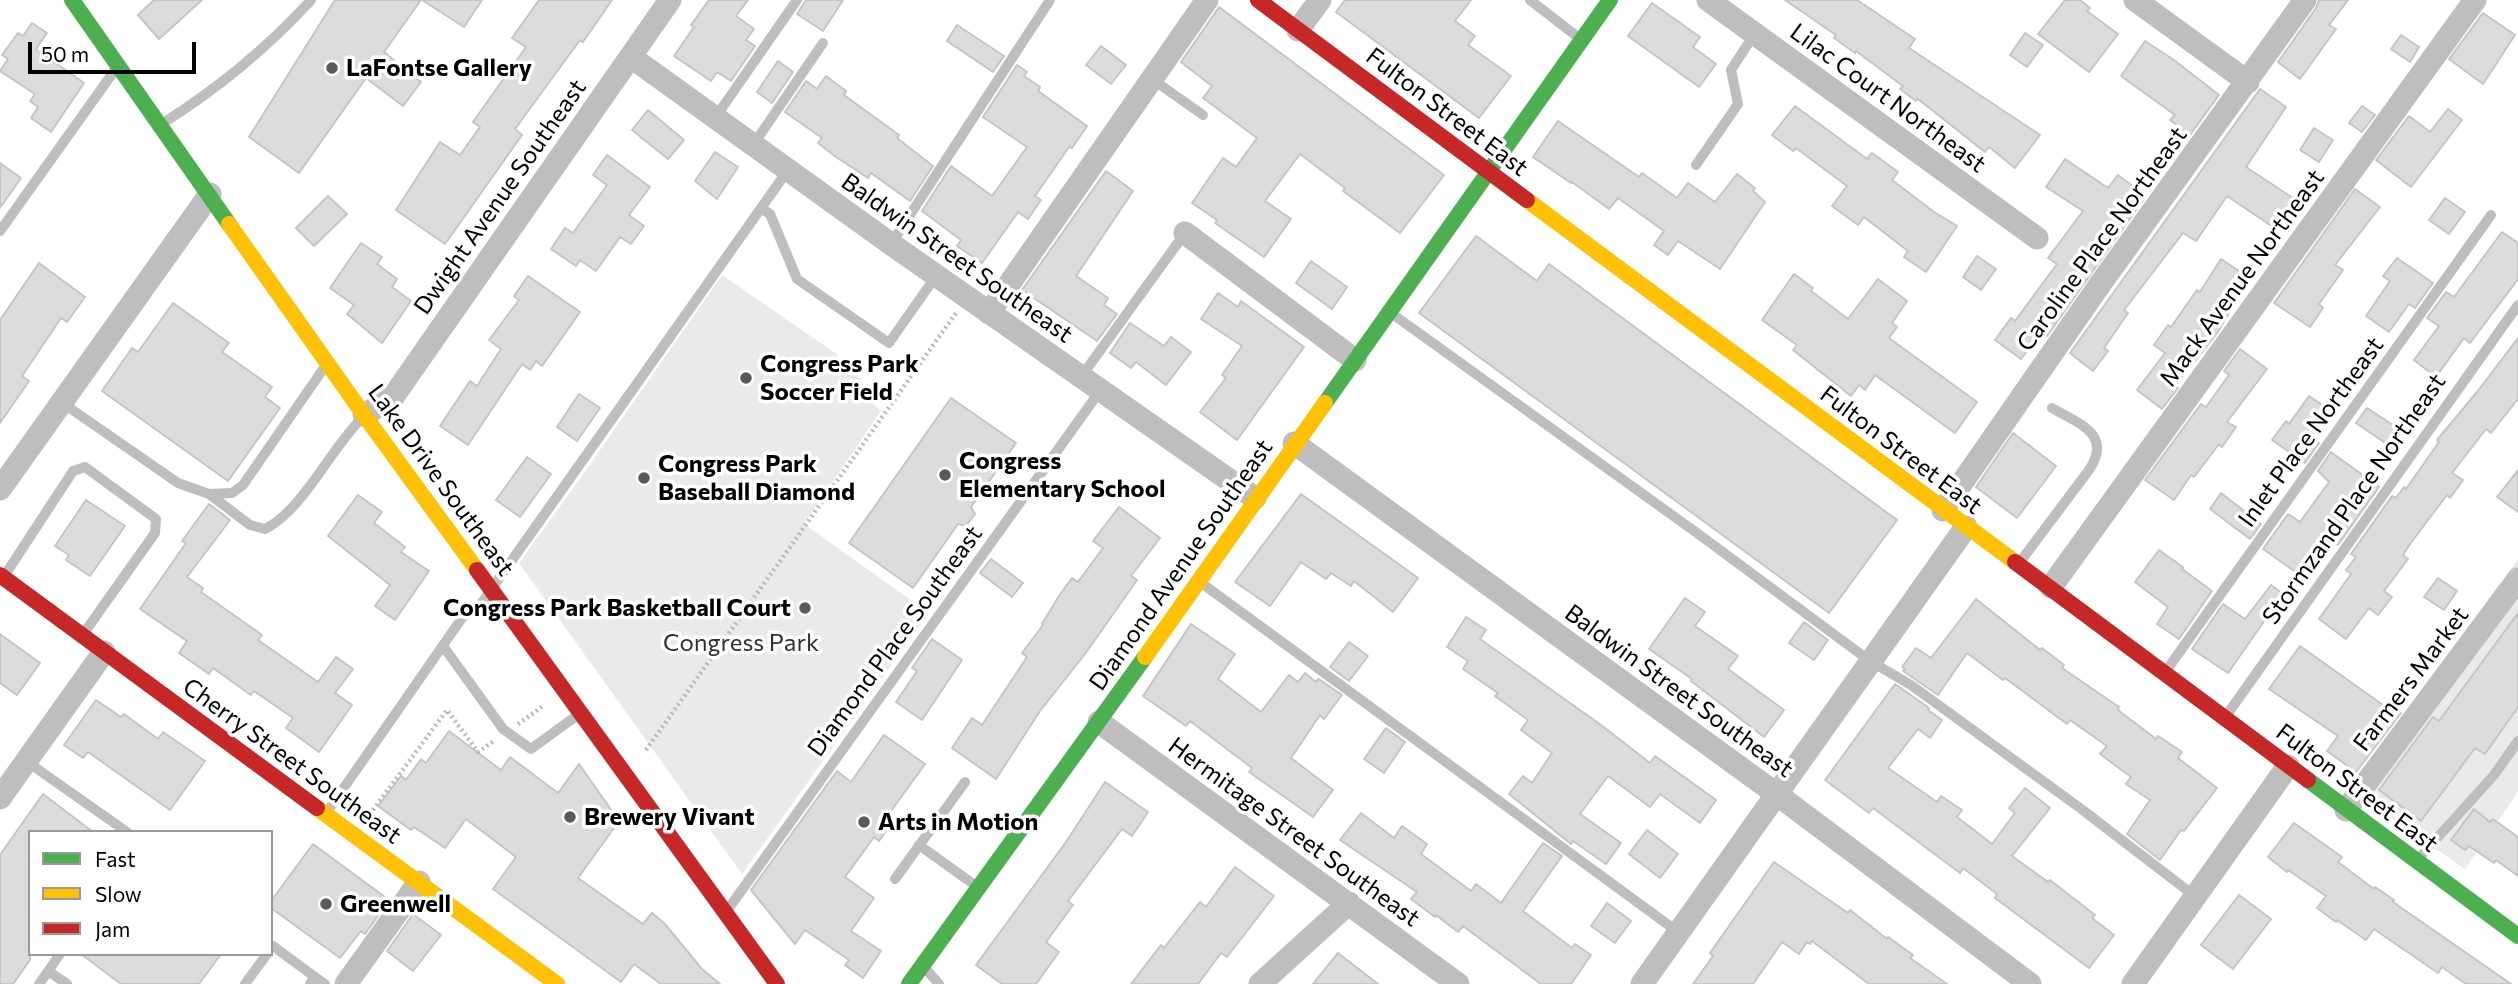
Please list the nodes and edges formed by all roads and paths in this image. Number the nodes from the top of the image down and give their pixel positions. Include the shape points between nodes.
1 (72, 0) edge
2 (311, 0) edge
3 (670, 0) edge
4 (797, 0) edge
5 (1049, 0) edge
6 (1207, 0) edge
7 (1258, 0) edge
8 (1320, 0) edge
9 (1530, 0) edge
10 (1609, 0) edge
11 (1708, 0) edge
12 (2135, 0) edge
13 (2305, 0) edge
14 (2475, 0) edge
15 (1298, 30) junction
16 (1755, 33) junction
17 (1581, 39) junction
18 (824, 43) dead end
19 (631, 57) junction
20 (118, 65) junction
21 (1152, 79) junction
22 (2248, 82) junction
23 (1203, 115) dead end
24 (715, 118) junction
25 (161, 125) junction
26 (752, 145) junction
27 (1696, 164) dead end
28 (788, 170) junction
29 (1487, 170) junction
30 (210, 194) junction
31 (761, 208) junction
32 (2491, 215) dead end
33 (0, 231) edge
34 (1185, 233) joint
35 (2037, 238) dead end
36 (891, 244) junction
37 (936, 276) junction
38 (2518, 304) edge
39 (956, 312) dead end
40 (1389, 312) junction
41 (989, 313) junction
42 (1355, 360) junction
43 (328, 362) junction
44 (1081, 377) junction
45 (1100, 391) junction
46 (61, 402) junction
47 (2052, 408) dead end
48 (364, 415) junction
49 (1294, 443) junction
50 (0, 489) edge
51 (209, 494) junction
52 (1255, 498) junction
53 (1943, 510) junction
54 (1966, 527) junction
55 (2018, 564) junction
56 (2, 576) edge
57 (2518, 579) edge
58 (1198, 580) junction
59 (2051, 587) junction
60 (492, 588) junction
61 (82, 635) junction
62 (443, 646) junction
63 (104, 652) junction
64 (1870, 662) junction
65 (2165, 673) junction
66 (543, 706) dead end
67 (582, 712) junction
68 (2225, 718) junction
69 (1098, 722) junction
70 (507, 732) junction
71 (2518, 741) edge
72 (646, 750) dead end
73 (26, 761) junction
74 (2288, 766) junction
75 (965, 782) dead end
76 (1775, 793) junction
77 (0, 798) edge
78 (373, 810) dead end
79 (2346, 810) junction
80 (326, 813) junction
81 (124, 830) edge
82 (919, 845) junction
83 (2416, 861) junction
84 (895, 879) dead end
85 (419, 882) junction
86 (978, 887) junction
87 (2196, 897) junction
88 (1349, 903) junction
89 (724, 915) junction
90 (1678, 932) junction
91 (2518, 936) edge
92 (273, 947) edge
93 (59, 956) edge
94 (266, 956) edge
95 (922, 965) junction
96 (48, 971) junction
97 (312, 981) edge
98 (552, 983) edge
99 (38, 984) edge
100 (67, 984) edge
101 (245, 984) edge
102 (325, 984) edge
103 (346, 984) edge
104 (777, 984) edge
105 (909, 984) edge
106 (939, 984) edge
107 (1260, 984) edge
108 (1458, 984) edge
109 (1642, 984) edge
110 (2030, 984) edge
111 (2133, 984) edge

1 - 20 main road, Lake Drive Southeast
2 - 25 lane via 280,34
3 - 19 street, Dwight Avenue Southeast
4 - 24 lane
5 - 36 lane
6 - 21 street
7 - 15 main road, Fulton Street East
8 - 15 street
9 - 17 lane
10 - 17 main road, Diamond Avenue Southeast
11 - 16 street, Lilac Court Northeast
12 - 22 street
13 - 22 street, Caroline Place Northeast
14 - 59 street, Mack Avenue Northeast
15 - 29 main road, Fulton Street East
16 - 27 lane via 1731,70 1738,104
16 - 35 street, Lilac Court Northeast
17 - 29 main road, Diamond Avenue Southeast
18 - 26 lane
19 - 24 street, Baldwin Street Southeast
19 - 48 street, Dwight Avenue Southeast via 393,397
20 - 25 main road, Lake Drive Southeast
20 - 33 lane
21 - 23 lane
21 - 41 street
22 - 53 street, Caroline Place Northeast via 2101,282
24 - 26 street, Baldwin Street Southeast
25 - 30 main road, Lake Drive Southeast
26 - 28 street, Baldwin Street Southeast
28 - 31 lane
28 - 36 street, Baldwin Street Southeast
29 - 40 main road, Diamond Avenue Southeast
29 - 53 main road, Fulton Street East
30 - 43 main road, Lake Drive Southeast
30 - 46 street
31 - 37 lane via 770,214 797,279 889,343
31 - 60 lane
32 - 65 lane, Inlet Place Northeast
34 - 42 street
34 - 44 lane
36 - 37 street, Baldwin Street Southeast
37 - 41 street, Baldwin Street Southeast
38 - 68 lane, Stormzand Place Northeast
39 - 72 path
40 - 42 main road, Diamond Avenue Southeast
40 - 64 lane
41 - 44 street, Baldwin Street Southeast
42 - 49 main road, Diamond Avenue Southeast
43 - 48 main road, Lake Drive Southeast
43 - 51 lane via 243,485 232,493
44 - 45 street, Baldwin Street Southeast
45 - 52 street, Baldwin Street Southeast
45 - 89 lane, Diamond Place Southeast
46 - 50 street
46 - 51 lane via 178,483
47 - 55 lane via 2087,429 2099,447 2096,460
48 - 51 lane via 277,523 265,529 250,525
48 - 60 main road, Lake Drive Southeast
49 - 52 main road, Diamond Avenue Southeast
49 - 76 street, Baldwin Street Southeast
52 - 58 main road, Diamond Avenue Southeast
53 - 54 main road, Fulton Street East
54 - 55 main road, Fulton Street East
54 - 64 street
55 - 59 main road, Fulton Street East
56 - 61 main road, Cherry Street Southeast
56 - 61 lane via 73,471 85,467 156,519 155,533
57 - 79 street, Farmers Market
58 - 69 main road, Diamond Avenue Southeast
58 - 90 lane
59 - 65 main road, Fulton Street East
60 - 62 lane via 481,604 462,618
60 - 67 main road, Lake Drive Southeast
61 - 63 main road, Cherry Street Southeast
62 - 70 lane
62 - 80 lane
63 - 73 street
63 - 80 main road, Cherry Street Southeast
64 - 76 street
64 - 87 lane via 1911,685
65 - 68 main road, Fulton Street East
66 - 70 path
67 - 70 lane via 531,749
67 - 89 main road, Lake Drive Southeast
68 - 74 main road, Fulton Street East
69 - 86 main road, Diamond Avenue Southeast
69 - 88 street, Hermitage Street Southeast
70 - 78 path via 478,752 447,710
71 - 83 lane via 2494,775
73 - 77 street
73 - 81 lane
74 - 79 main road, Fulton Street East
74 - 87 street
75 - 82 lane
76 - 90 street
76 - 110 street, Baldwin Street Southeast
79 - 83 main road, Fulton Street East
80 - 85 main road, Cherry Street Southeast
82 - 84 lane
82 - 86 lane
83 - 91 main road, Fulton Street East
85 - 98 main road, Cherry Street Southeast
85 - 103 street
86 - 95 main road, Diamond Avenue Southeast
87 - 111 street
88 - 107 street
88 - 108 street, Hermitage Street Southeast
89 - 104 main road, Lake Drive Southeast
90 - 109 street
92 - 97 lane
93 - 96 lane
94 - 101 lane
95 - 105 main road, Diamond Avenue Southeast
95 - 106 lane
96 - 99 lane
96 - 100 lane
97 - 102 lane

